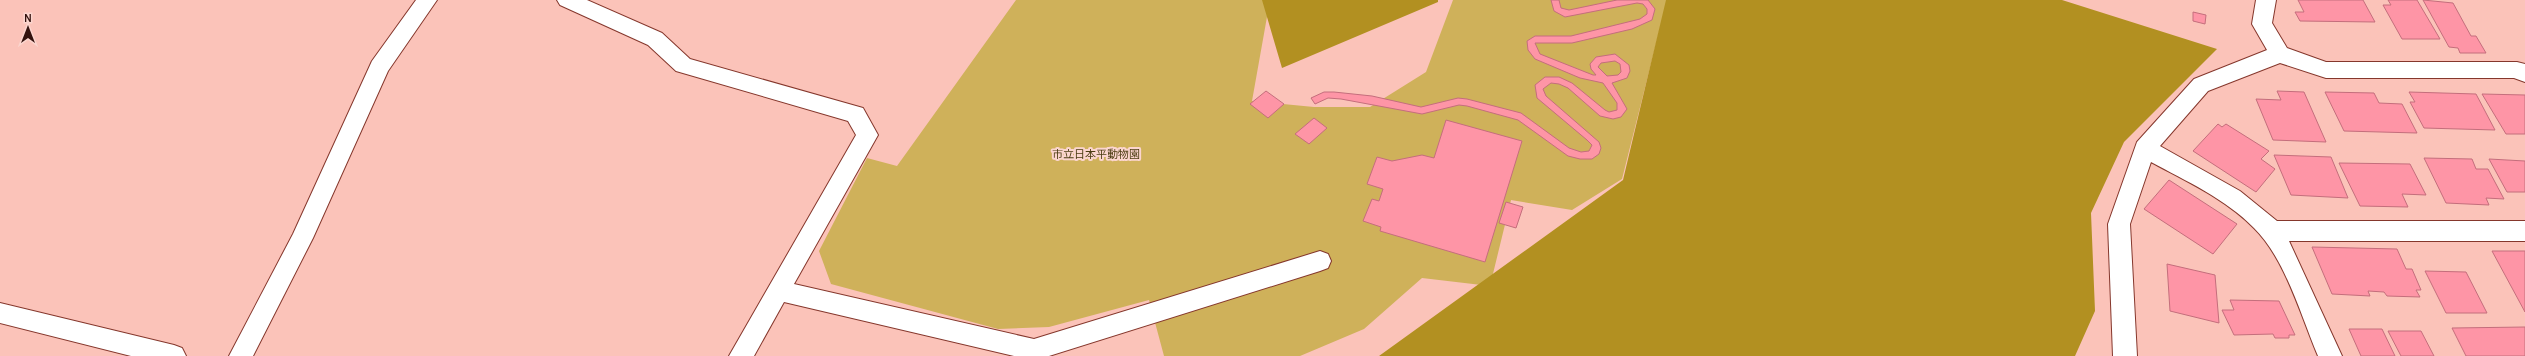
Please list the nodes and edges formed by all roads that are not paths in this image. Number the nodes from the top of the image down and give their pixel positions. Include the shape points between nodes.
1 (427, 0) edge
2 (567, 0) edge
3 (2266, 0) edge
4 (2280, 54) junction
5 (2525, 74) edge
6 (2145, 148) junction
7 (2271, 231) junction
8 (2525, 231) edge
9 (1320, 261) dead end
10 (778, 290) junction
11 (0, 313) edge
12 (174, 356) edge
13 (241, 356) edge
14 (741, 356) edge
15 (2125, 356) edge
16 (2330, 356) edge

1 - 13 street via 379,66 302,238
2 - 10 street via 655,39 683,65 855,114 867,134
3 - 4 street via 2262,24
4 - 5 street via 2326,70 2517,70
4 - 6 street via 2201,86
6 - 7 street via 2242,204
6 - 15 street via 2119,224
7 - 8 street
7 - 16 street via 2293,272
9 - 10 street via 1034,350
10 - 14 street
11 - 12 street

